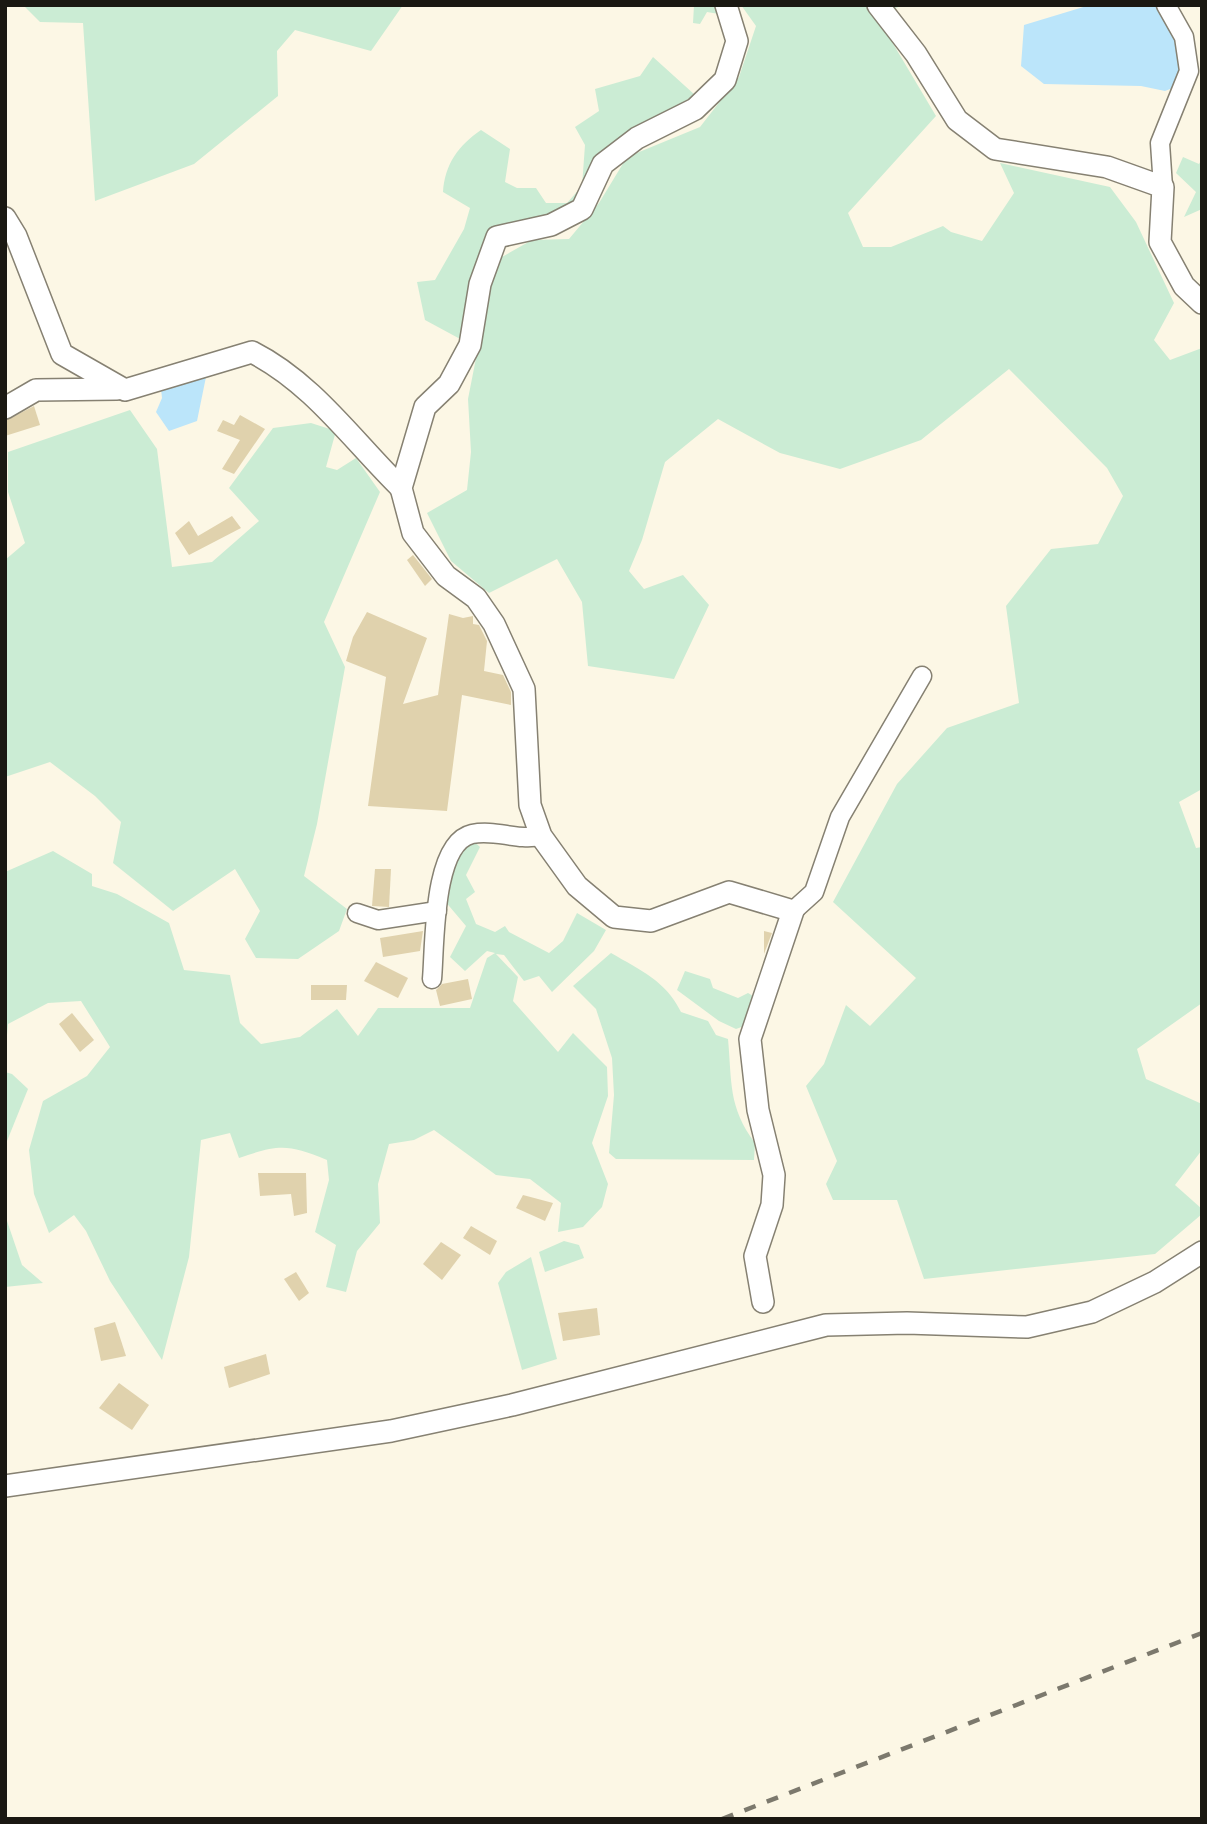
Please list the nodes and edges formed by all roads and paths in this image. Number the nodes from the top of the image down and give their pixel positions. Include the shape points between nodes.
1 (726, 5) edge
2 (878, 5) edge
3 (1166, 5) edge
4 (1163, 187) junction
5 (5, 218) edge
6 (1202, 303) edge
7 (125, 390) junction
8 (5, 408) edge
9 (401, 488) junction
10 (922, 676) dead end
11 (541, 836) junction
12 (437, 911) junction
13 (793, 911) junction
14 (357, 913) dead end
15 (432, 979) dead end
16 (1202, 1252) edge
17 (763, 1302) dead end
18 (5, 1486) edge

1 - 9 street via 737,41 726,80 695,109 637,138 603,164 582,209 551,225 497,237 480,284 470,345 449,384 425,407
2 - 4 street via 916,54 957,120 995,149 1107,167
3 - 4 street via 1184,37 1189,71 1160,143
4 - 6 street via 1160,242 1184,286
5 - 7 street via 62,354
7 - 8 street via 36,390
7 - 9 street via 252,352 308,391
9 - 11 street via 413,533 446,576 476,598 494,624 524,689 530,805
10 - 13 street via 840,817 814,892
11 - 12 street via 522,840 490,831 467,835 447,856
11 - 13 street via 577,886 614,917 651,921 729,892
12 - 14 street via 378,919
12 - 15 street
13 - 17 street via 750,1039 758,1110 774,1175 772,1205 755,1256
16 - 18 street via 1155,1282 1092,1312 1027,1327 825,1325 391,1431

